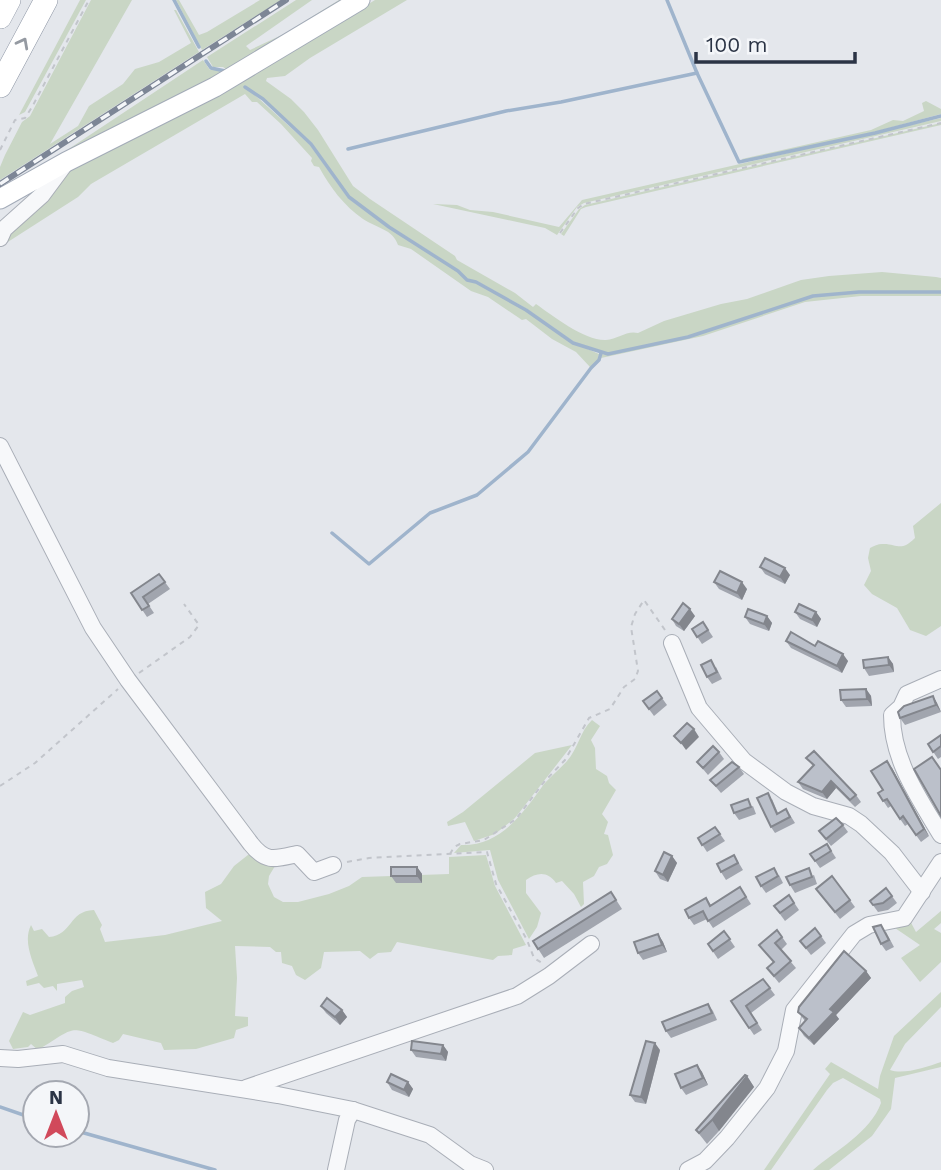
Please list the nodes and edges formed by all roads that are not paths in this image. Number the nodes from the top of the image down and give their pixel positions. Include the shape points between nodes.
1 (9, 0) edge
2 (46, 0) edge
3 (360, 0) edge
4 (0, 17) edge
5 (0, 86) edge
6 (66, 162) junction
7 (0, 199) edge
8 (0, 239) edge
9 (0, 446) edge
10 (672, 643) road end
11 (941, 679) edge
12 (941, 835) edge
13 (941, 862) edge
14 (333, 865) road end
15 (922, 892) junction
16 (591, 944) dead end
17 (0, 1058) edge
18 (243, 1089) junction
19 (353, 1110) junction
20 (336, 1170) edge
21 (485, 1170) edge
22 (688, 1170) edge

1 - 4 highway
5 -> 2 highway
3 - 6 main road via 215,87
6 - 7 main road
6 - 8 street
9 - 14 street via 93,628 260,855 297,854 314,872
10 - 15 street via 699,708 744,761 786,792 861,824 892,853
11 - 12 street via 907,694 892,715 898,757
13 - 15 street
15 - 22 street via 904,918 869,925 854,934 794,1010 786,1051 767,1088 705,1161
16 - 18 street via 517,996
17 - 18 street via 63,1054 108,1068
18 - 19 street
19 - 20 street via 346,1120
19 - 21 street via 430,1135

